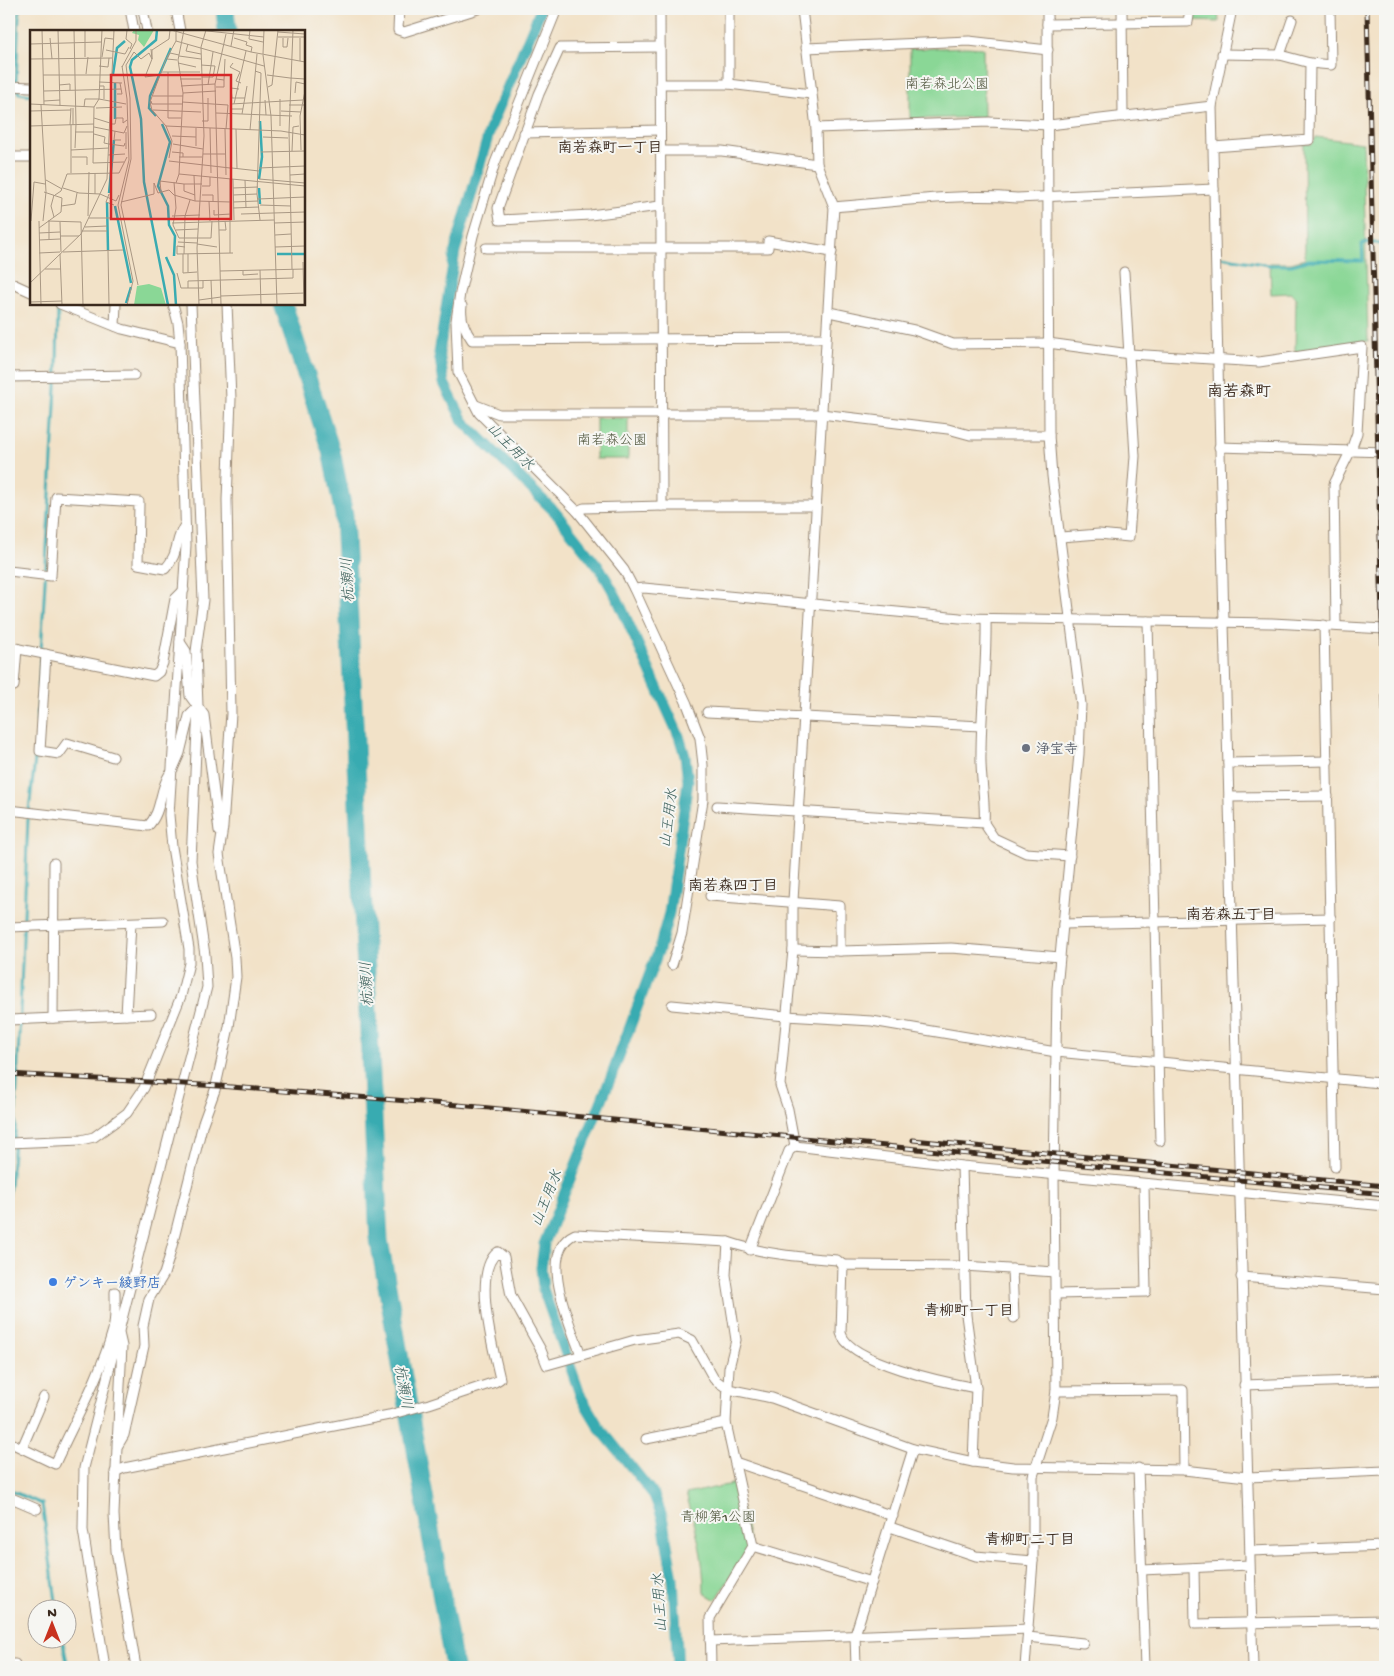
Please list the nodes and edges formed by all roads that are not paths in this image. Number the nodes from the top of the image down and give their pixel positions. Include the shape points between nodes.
1 (130, 9) edge
2 (143, 9) edge
3 (176, 9) edge
4 (398, 9) edge
5 (478, 9) edge
6 (557, 9) edge
7 (660, 9) edge
8 (729, 9) edge
9 (802, 9) edge
10 (1047, 9) edge
11 (1122, 9) edge
12 (1190, 9) edge
13 (1232, 9) edge
14 (1330, 9) edge
15 (1292, 20) dead end
16 (1122, 22) junction
17 (1047, 24) junction
18 (134, 30) edge
19 (147, 30) edge
20 (180, 30) edge
21 (660, 47) junction
22 (806, 48) junction
23 (1048, 50) junction
24 (1222, 54) junction
25 (1280, 55) junction
26 (1310, 63) junction
27 (660, 84) junction
28 (729, 84) junction
29 (9, 86) edge
30 (30, 87) edge
31 (811, 94) junction
32 (1212, 106) junction
33 (1123, 118) junction
34 (1049, 125) junction
35 (816, 128) junction
36 (660, 130) junction
37 (524, 133) junction
38 (1213, 147) junction
39 (661, 151) junction
40 (9, 157) edge
41 (30, 157) edge
42 (817, 164) junction
43 (1214, 189) junction
44 (1048, 196) junction
45 (660, 206) junction
46 (834, 207) junction
47 (486, 248) dead end
48 (661, 249) junction
49 (832, 252) junction
50 (1124, 272) dead end
51 (9, 282) edge
52 (30, 292) edge
53 (460, 293) junction
54 (62, 305) edge
55 (116, 305) edge
56 (173, 305) edge
57 (191, 305) edge
58 (227, 305) edge
59 (828, 312) junction
60 (115, 326) junction
61 (825, 338) junction
62 (661, 339) junction
63 (180, 343) junction
64 (1048, 343) junction
65 (1130, 354) junction
66 (1217, 360) junction
67 (134, 375) dead end
68 (9, 377) edge
69 (473, 404) junction
70 (821, 414) junction
71 (662, 415) junction
72 (1049, 435) junction
73 (1219, 447) junction
74 (1351, 450) junction
75 (1385, 452) edge
76 (662, 506) junction
77 (815, 506) junction
78 (577, 511) junction
79 (186, 524) junction
80 (1061, 537) junction
81 (9, 571) edge
82 (634, 589) junction
83 (184, 590) junction
84 (810, 604) junction
85 (986, 620) junction
86 (1148, 620) junction
87 (1071, 621) junction
88 (1224, 623) junction
89 (1324, 625) junction
90 (1336, 626) junction
91 (1385, 628) edge
92 (180, 642) junction
93 (13, 648) edge
94 (46, 654) junction
95 (14, 686) dead end
96 (198, 707) junction
97 (708, 712) dead end
98 (803, 716) junction
99 (981, 726) junction
100 (113, 757) dead end
101 (1328, 761) junction
102 (1228, 763) junction
103 (170, 774) junction
104 (1328, 796) junction
105 (1229, 797) junction
106 (717, 806) dead end
107 (9, 810) edge
108 (798, 810) junction
109 (984, 824) junction
110 (220, 844) junction
111 (1070, 856) junction
112 (54, 863) dead end
113 (710, 896) dead end
114 (793, 900) junction
115 (1331, 918) junction
116 (1232, 920) junction
117 (163, 921) dead end
118 (1156, 922) junction
119 (131, 923) junction
120 (1064, 924) junction
121 (54, 926) junction
122 (9, 927) edge
123 (792, 950) junction
124 (840, 951) junction
125 (1060, 957) junction
126 (672, 965) dead end
127 (672, 1005) dead end
128 (151, 1014) dead end
129 (126, 1015) junction
130 (786, 1016) junction
131 (54, 1018) junction
132 (9, 1020) edge
133 (1056, 1052) junction
134 (1160, 1063) junction
135 (1237, 1069) junction
136 (1335, 1078) junction
137 (1380, 1083) dead end
138 (1160, 1141) dead end
139 (9, 1143) edge
140 (795, 1146) junction
141 (962, 1166) junction
142 (1335, 1167) dead end
143 (1054, 1174) junction
144 (1144, 1184) junction
145 (1239, 1191) junction
146 (1385, 1206) edge
147 (728, 1242) junction
148 (750, 1250) junction
149 (843, 1265) junction
150 (964, 1266) junction
151 (1012, 1269) junction
152 (1055, 1272) junction
153 (1242, 1277) junction
154 (1385, 1289) edge
155 (115, 1292) dead end
156 (1056, 1294) junction
157 (1014, 1318) dead end
158 (116, 1330) junction
159 (578, 1356) junction
160 (1385, 1380) edge
161 (1244, 1385) junction
162 (976, 1388) junction
163 (728, 1389) junction
164 (1056, 1391) junction
165 (44, 1396) dead end
166 (726, 1423) junction
167 (646, 1439) dead end
168 (9, 1442) edge
169 (117, 1447) junction
170 (22, 1448) junction
171 (913, 1449) junction
172 (736, 1462) junction
173 (973, 1462) junction
174 (1035, 1467) junction
175 (1138, 1468) junction
176 (1184, 1470) junction
177 (115, 1472) junction
178 (1385, 1472) edge
179 (1247, 1477) junction
180 (9, 1497) edge
181 (37, 1509) dead end
182 (893, 1516) junction
183 (890, 1527) junction
184 (752, 1546) junction
185 (1385, 1546) edge
186 (1250, 1551) junction
187 (1033, 1561) junction
188 (1249, 1565) junction
189 (1194, 1568) junction
190 (1142, 1570) junction
191 (872, 1582) junction
192 (1385, 1620) edge
193 (1251, 1624) junction
194 (1028, 1633) junction
195 (855, 1635) junction
196 (710, 1641) junction
197 (1083, 1643) dead end
198 (105, 1667) edge
199 (136, 1667) edge
200 (711, 1667) edge
201 (856, 1667) edge
202 (1025, 1667) edge
203 (1145, 1667) edge
204 (1253, 1667) edge

1 - 18 street
2 - 19 street
3 - 20 street
4 - 5 street via 398,30 404,32
6 - 53 street via 495,163
7 - 21 street
8 - 28 street
9 - 22 street
10 - 17 street
11 - 16 street
12 - 16 street via 1188,22
13 - 24 street
14 - 26 street via 1331,65
15 - 25 street
16 - 17 street
16 - 33 street
17 - 23 street
21 - 27 street
21 - 37 street via 560,48
22 - 23 street via 969,42
22 - 31 street
23 - 34 street
24 - 25 street
24 - 32 street
25 - 26 street
26 - 38 street via 1309,140
27 - 28 street
27 - 36 street
28 - 31 street
29 - 30 street
31 - 35 street
32 - 33 street
32 - 38 street
33 - 34 street
34 - 35 street via 989,122
34 - 44 street
35 - 42 street
36 - 37 street
36 - 39 street
37 - 45 street via 498,208 500,220 590,215
38 - 43 street
39 - 42 street via 722,151
39 - 45 street
40 - 41 street
42 - 46 street
43 - 44 street
43 - 66 street
44 - 46 street via 944,197
44 - 64 street
45 - 48 street
46 - 49 street
47 - 48 street
48 - 49 street via 768,248 768,241
48 - 62 street
49 - 59 street
50 - 65 street
51 - 52 street
53 - 62 street via 463,296 461,313 472,340
53 - 69 street via 456,321 458,372
54 - 60 street
55 - 60 street
56 - 63 street
57 - 96 street via 203,600 196,651
58 - 110 street via 231,398 227,519 231,714
59 - 61 street
59 - 64 street via 914,330 953,344
60 - 63 street
61 - 62 street
61 - 70 street
62 - 71 street
63 - 79 street
64 - 65 street
64 - 72 street
65 - 66 street
65 - 80 street via 1136,456 1129,537 1099,534
66 - 73 street
66 - 74 street via 1258,362 1362,347 1357,433
67 - 68 street
69 - 71 street via 499,414
69 - 78 street
70 - 71 street
70 - 72 street via 948,429 970,435
70 - 77 street
71 - 76 street
72 - 80 street
73 - 74 street
73 - 88 street
74 - 75 street
74 - 90 street via 1334,484
76 - 77 street
76 - 78 street via 584,508
77 - 84 street
78 - 82 street via 624,570
79 - 81 street via 181,530 173,560 165,569 138,564 140,502 56,497 51,576
79 - 83 street
80 - 87 street
82 - 84 street
82 - 126 street via 687,704 700,738 703,765 703,800 685,914
83 - 92 street
83 - 94 street via 175,599 163,663 154,676
84 - 85 street
84 - 98 street
85 - 87 street
85 - 99 street via 987,667
86 - 87 street
86 - 88 street
86 - 118 street
87 - 111 street via 1081,704
88 - 89 street
88 - 102 street
89 - 90 street
89 - 101 street
90 - 91 street
92 - 96 street via 186,651 190,696
92 - 103 street
93 - 94 street
93 - 95 street
94 - 100 street via 40,751 59,754 66,743
96 - 103 street via 189,716 180,753
96 - 110 street via 204,715
96 - 158 street via 190,832 207,987
97 - 98 street
98 - 99 street
98 - 108 street
99 - 109 street via 980,763 986,803
101 - 102 street
101 - 104 street
102 - 105 street
103 - 107 street via 164,782 155,819 148,826
103 - 139 street via 170,829 189,964 181,996 144,1088 127,1113 94,1136 80,1140
104 - 105 street
104 - 115 street
105 - 116 street
106 - 108 street
108 - 109 street
108 - 114 street
109 - 111 street via 994,838 1026,853
110 - 169 street via 220,871 235,958 229,1028 170,1258 149,1299 143,1326 144,1346 124,1435
111 - 120 street
112 - 121 street
113 - 114 street
114 - 123 street
114 - 124 street via 840,906
115 - 116 street
115 - 136 street
116 - 118 street
116 - 135 street
117 - 119 street
118 - 120 street
118 - 134 street
119 - 121 street
119 - 129 street
120 - 125 street
121 - 122 street
121 - 131 street
123 - 124 street
123 - 130 street
124 - 125 street via 951,948
125 - 133 street
127 - 130 street
128 - 129 street
129 - 131 street
130 - 133 street via 895,1024
130 - 140 street via 780,1084
131 - 132 street
133 - 134 street
133 - 143 street
134 - 135 street
134 - 138 street
135 - 136 street
135 - 145 street
136 - 137 street
136 - 142 street
140 - 141 street
140 - 148 street via 789,1151
141 - 143 street
141 - 150 street
143 - 144 street
143 - 152 street
144 - 145 street
144 - 156 street via 1146,1292
145 - 146 street
145 - 153 street
147 - 148 street
147 - 159 street via 575,1234 566,1238 559,1253 557,1278
147 - 163 street via 726,1275 736,1340
148 - 149 street via 836,1260
149 - 150 street
149 - 162 street via 841,1333 842,1340 849,1347 891,1367
150 - 151 street
150 - 162 street via 966,1315
151 - 152 street
151 - 157 street
152 - 156 street
153 - 154 street
153 - 161 street
155 - 158 street
156 - 164 street
158 - 169 street via 122,1346
158 - 170 street via 55,1464
158 - 198 street via 84,1468 82,1512
159 - 163 street via 635,1340 679,1334 692,1340 714,1379
159 - 177 street via 547,1365 511,1296 504,1257 498,1252 490,1262 486,1289 487,1318 500,1379 389,1415
160 - 161 street
161 - 179 street
162 - 173 street
163 - 166 street
163 - 171 street via 772,1398
164 - 174 street via 1052,1417
164 - 176 street via 1182,1390
165 - 170 street
166 - 167 street
166 - 172 street
168 - 170 street
169 - 177 street
171 - 173 street
171 - 182 street
172 - 182 street
172 - 184 street
173 - 174 street
174 - 175 street
174 - 187 street
175 - 176 street
175 - 190 street
176 - 179 street
177 - 199 street via 116,1551
178 - 179 street
179 - 186 street
180 - 181 street
182 - 183 street
183 - 187 street via 976,1556
183 - 191 street
184 - 191 street
184 - 196 street via 714,1608 710,1618
185 - 186 street
186 - 188 street
187 - 194 street
188 - 189 street
188 - 193 street
189 - 190 street
189 - 193 street via 1195,1624
190 - 203 street
191 - 195 street
192 - 193 street
193 - 204 street
194 - 195 street
194 - 197 street
194 - 202 street
195 - 196 street
195 - 201 street
196 - 200 street

